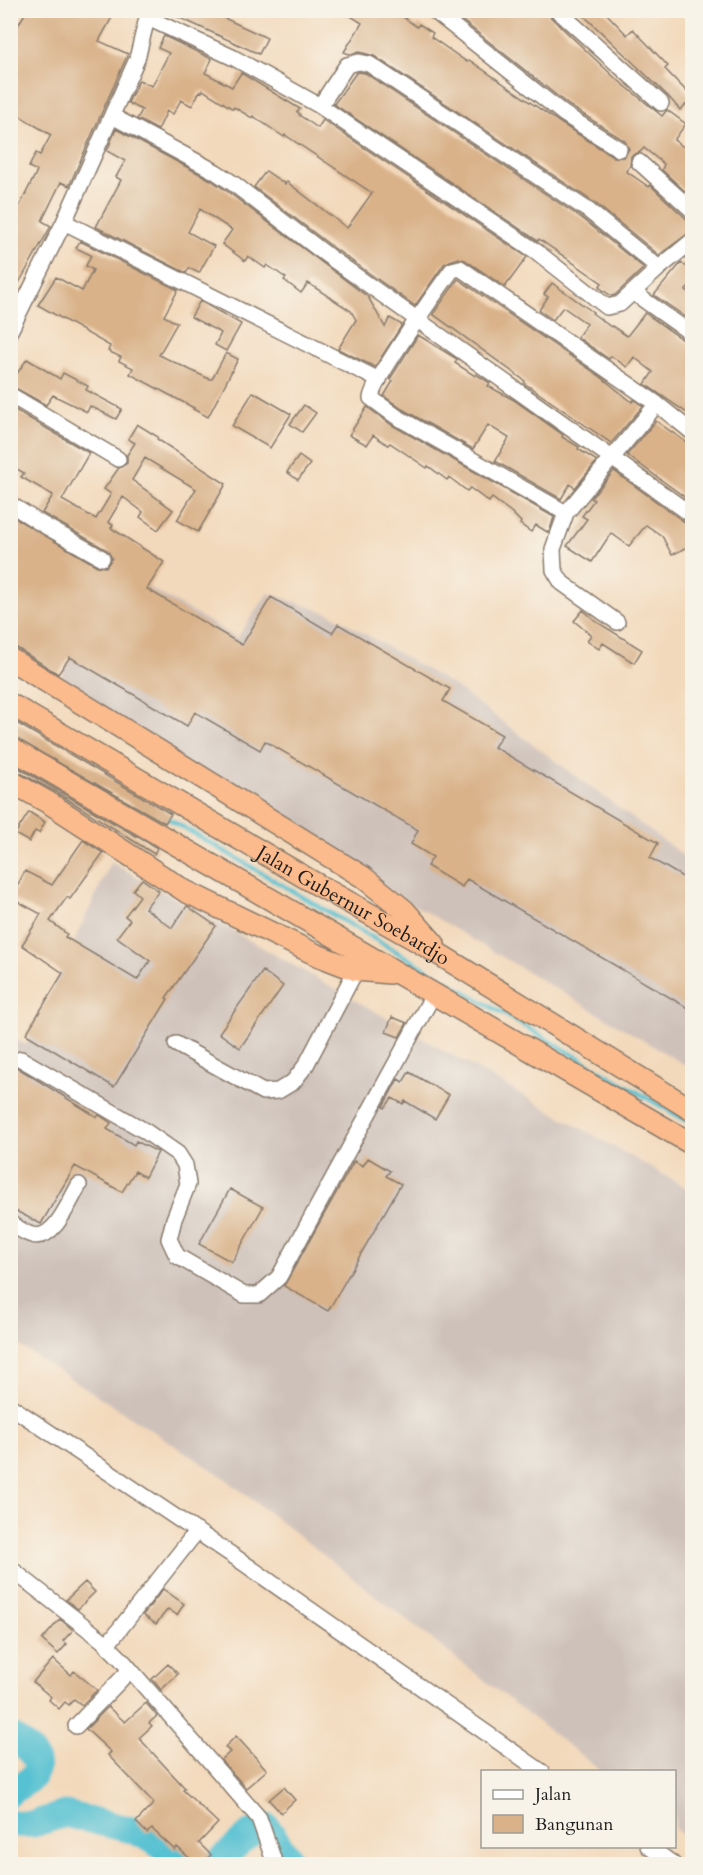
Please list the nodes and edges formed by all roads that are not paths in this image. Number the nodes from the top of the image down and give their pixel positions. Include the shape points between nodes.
1 (433, 10) edge
2 (557, 10) edge
3 (148, 14) edge
4 (661, 103) dead end
5 (320, 106) junction
6 (112, 116) junction
7 (619, 149) dead end
8 (639, 162) dead end
9 (693, 210) edge
10 (64, 222) junction
11 (690, 247) edge
12 (659, 268) junction
13 (634, 293) junction
14 (417, 320) junction
15 (10, 331) edge
16 (693, 334) edge
17 (379, 380) junction
18 (10, 395) edge
19 (657, 404) junction
20 (693, 432) edge
21 (613, 457) junction
22 (118, 459) dead end
23 (10, 504) edge
24 (566, 513) junction
25 (693, 515) edge
26 (102, 558) dead end
27 (617, 622) dead end
28 (10, 659) edge
29 (10, 704) edge
30 (10, 748) edge
31 (10, 781) edge
32 (255, 811) junction
33 (238, 838) junction
34 (447, 959) junction
35 (356, 970) junction
36 (397, 974) junction
37 (433, 995) junction
38 (176, 1044) dead end
39 (21, 1059) dead end
40 (693, 1110) edge
41 (693, 1144) edge
42 (79, 1185) dead end
43 (10, 1223) edge
44 (10, 1406) edge
45 (197, 1531) junction
46 (10, 1568) edge
47 (106, 1645) junction
48 (130, 1670) junction
49 (76, 1726) dead end
50 (539, 1770) edge
51 (651, 1848) edge
52 (275, 1864) edge
53 (674, 1864) edge

1 - 7 street via 564,114
2 - 4 street
3 - 5 street
3 - 6 street via 137,59
5 - 12 street via 347,65 369,64 589,212
5 - 13 street via 537,252 608,307 620,304
6 - 10 street
6 - 14 street via 216,172
8 - 9 street
10 - 15 street
10 - 17 street
11 - 12 street
12 - 13 street
13 - 16 street
14 - 17 street
14 - 19 street via 452,270 460,268
14 - 21 street
17 - 24 street via 370,396 389,411
18 - 22 street
19 - 20 street
19 - 21 street
21 - 24 street
21 - 25 street
23 - 26 street
24 - 27 street via 553,549 557,578
28 - 32 highway
29 - 33 highway, Jalan Gubernur Soebardjo
30 - 36 highway, Jalan Gubernur Soebardjo
31 - 35 highway via 185,891
32 - 33 highway
32 - 34 highway via 386,894
33 - 34 highway, Jalan Gubernur Soebardjo
34 - 40 highway, Jalan Gubernur Soebardjo
35 - 36 highway
35 - 38 street via 306,1065 293,1082 278,1091 263,1092
36 - 37 highway, Jalan Gubernur Soebardjo
37 - 39 street via 279,1277 260,1294 244,1295 177,1256 169,1239 188,1185 185,1165 178,1154
37 - 41 highway, Jalan Gubernur Soebardjo
42 - 43 street via 49,1232 32,1235
44 - 45 street
45 - 47 street
45 - 50 street
46 - 47 street
47 - 48 street
48 - 49 street
48 - 52 street via 259,1818
51 - 53 street

